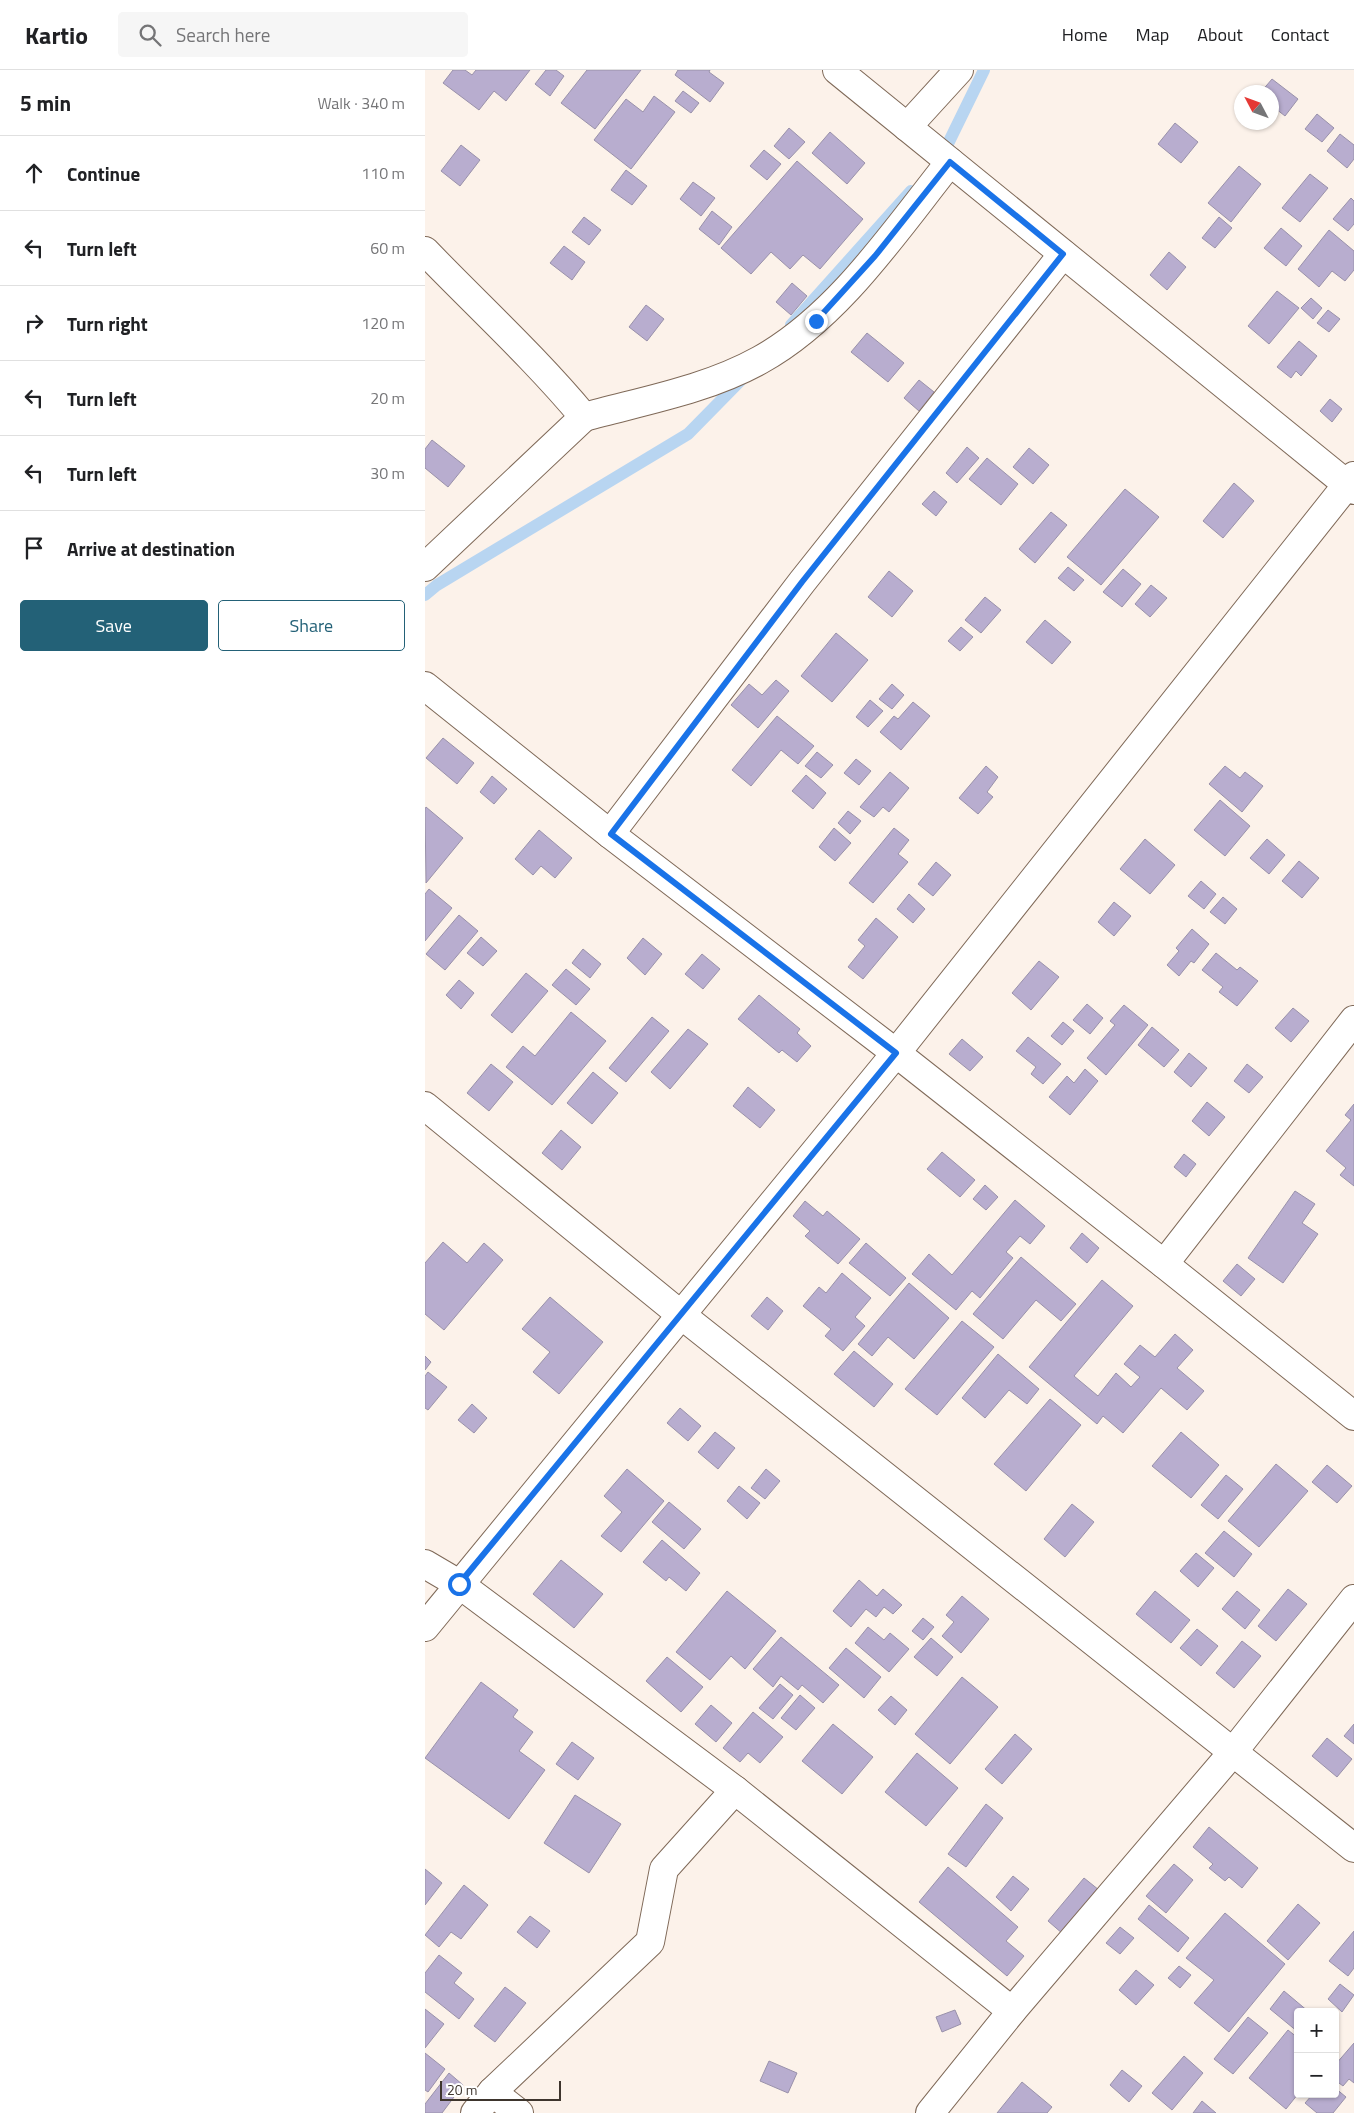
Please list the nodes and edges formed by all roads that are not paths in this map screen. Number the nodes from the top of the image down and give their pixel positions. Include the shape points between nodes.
1 (837, 70) edge
2 (959, 70) edge
3 (907, 127) junction
4 (950, 162) junction
5 (425, 251) edge
6 (1063, 254) junction
7 (584, 417) junction
8 (1352, 483) edge
9 (425, 567) edge
10 (425, 686) edge
11 (611, 834) junction
12 (1354, 1020) edge
13 (896, 1053) junction
14 (425, 1106) edge
15 (1164, 1264) junction
16 (681, 1314) junction
17 (1354, 1416) edge
18 (425, 1564) edge
19 (459, 1584) junction
20 (1354, 1599) edge
21 (425, 1627) edge
22 (1233, 1752) junction
23 (735, 1790) junction
24 (1354, 1848) edge
25 (1012, 2011) junction
26 (492, 2092) junction
27 (475, 2113) edge
28 (519, 2113) edge
29 (930, 2113) edge

1 - 3 street
2 - 3 street
3 - 4 street
4 - 6 street
4 - 7 street via 875,256 816,321 760,360 707,383
5 - 7 street via 550,377
6 - 8 street
6 - 11 street via 802,582
7 - 9 street
8 - 13 street
10 - 11 street
11 - 13 street
12 - 15 street
13 - 15 street
13 - 16 street
14 - 16 street
15 - 17 street
16 - 19 street
16 - 22 street
18 - 19 street
19 - 21 street
19 - 23 street
20 - 22 street
22 - 24 street
22 - 25 street
23 - 25 street
23 - 26 street via 664,1869 650,1942
25 - 29 street
26 - 27 street
26 - 28 street

